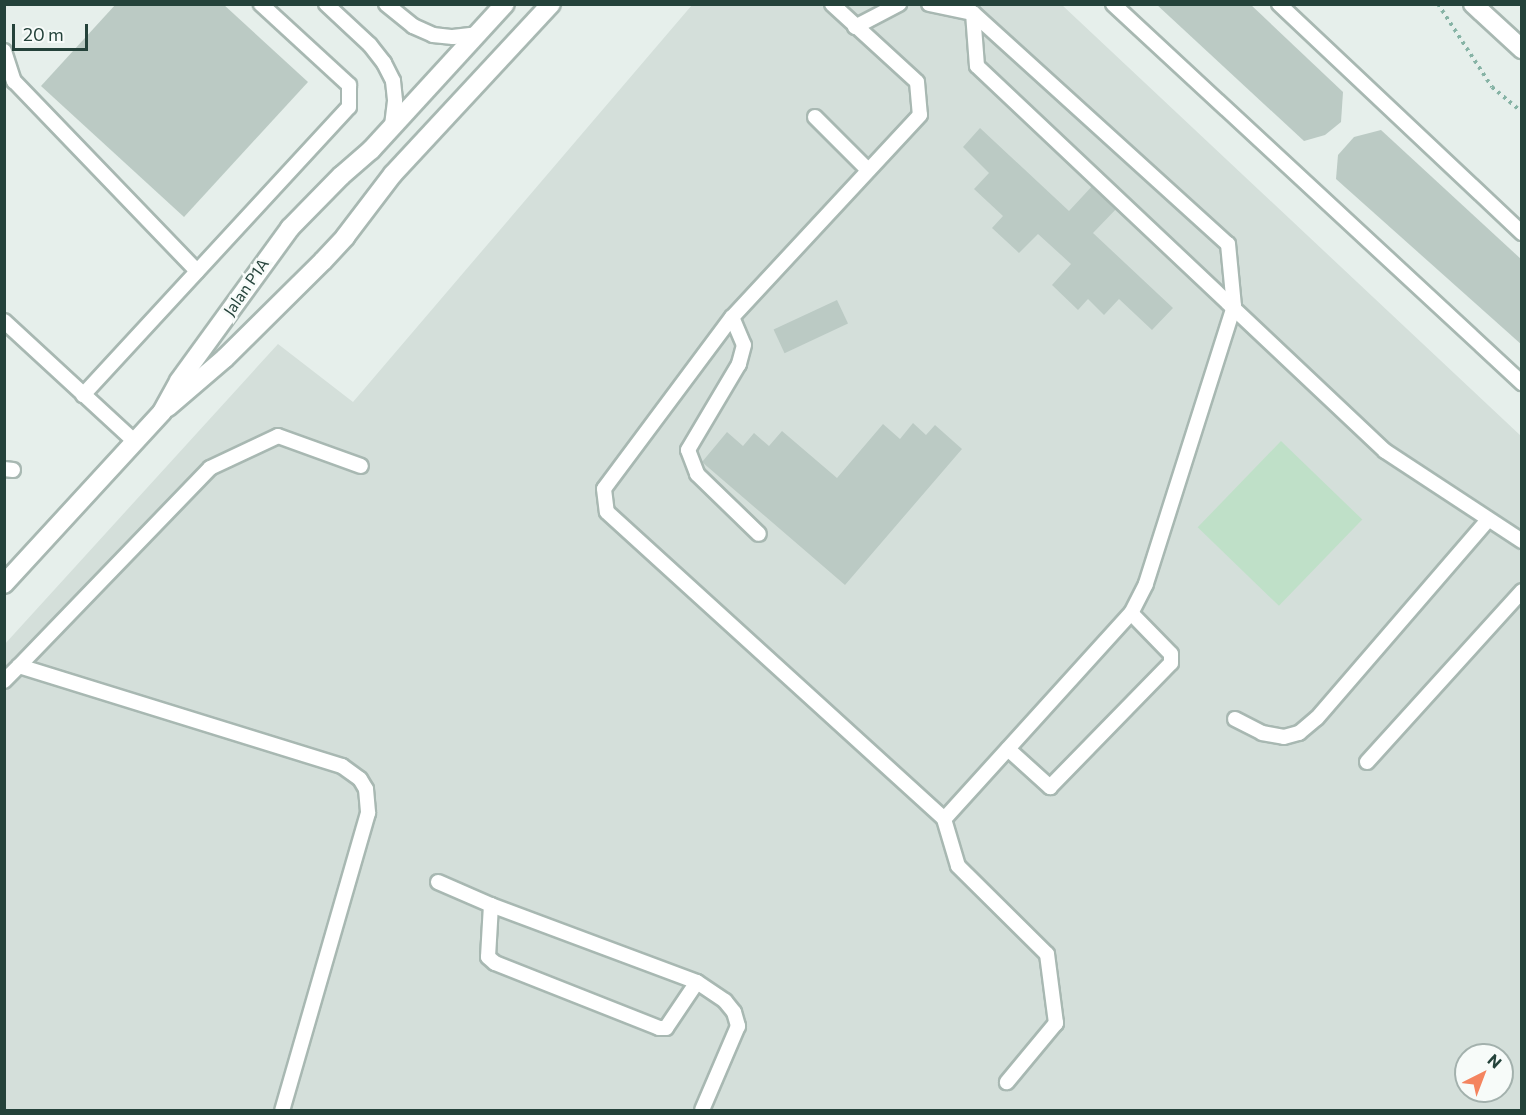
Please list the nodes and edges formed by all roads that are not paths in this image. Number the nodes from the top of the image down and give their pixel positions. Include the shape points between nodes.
1 (261, 4) edge
2 (326, 4) edge
3 (386, 4) edge
4 (505, 4) edge
5 (551, 4) edge
6 (832, 4) edge
7 (899, 4) edge
8 (929, 4) edge
9 (1113, 4) edge
10 (1279, 4) edge
11 (1473, 4) edge
12 (973, 13) junction
13 (855, 27) junction
14 (477, 34) junction
15 (1521, 49) edge
16 (4, 51) edge
17 (815, 117) dead end
18 (392, 126) junction
19 (868, 171) junction
20 (1521, 233) edge
21 (197, 271) junction
22 (1234, 306) junction
23 (732, 317) junction
24 (4, 321) edge
25 (1521, 383) edge
26 (83, 394) junction
27 (162, 412) junction
28 (135, 442) junction
29 (361, 466) dead end
30 (1488, 520) junction
31 (759, 534) dead end
32 (1521, 541) edge
33 (4, 584) edge
34 (1521, 591) edge
35 (1131, 613) junction
36 (19, 666) junction
37 (4, 681) edge
38 (1235, 719) dead end
39 (1008, 749) junction
40 (1367, 762) dead end
41 (944, 819) junction
42 (438, 882) dead end
43 (491, 905) junction
44 (697, 982) junction
45 (1007, 1083) dead end
46 (282, 1110) edge
47 (702, 1110) edge

1 - 21 lane via 349,85 349,107
2 - 18 lane via 384,63 393,81
3 - 14 lane via 413,26 433,35
4 - 14 main road, Jalan P1A
5 - 27 main road via 393,174 323,261 190,391
6 - 13 lane
7 - 13 lane
8 - 12 lane
9 - 25 lane
10 - 20 lane
11 - 15 main road
12 - 22 lane via 977,66
12 - 22 lane via 1228,244
13 - 19 lane via 917,82 920,115
14 - 18 main road, Jalan P1A
16 - 21 lane via 14,81
17 - 19 lane
18 - 27 main road, Jalan P1A via 290,228 179,381
19 - 23 lane
21 - 26 lane
22 - 30 lane via 1385,451
22 - 35 lane via 1146,584
23 - 31 lane via 744,345 740,364 688,450 697,474
23 - 41 lane via 604,489 607,512
24 - 26 lane
26 - 28 lane
27 - 28 main road, Jalan P1A
28 - 33 main road, Jalan P1A
29 - 36 lane via 278,436 210,468
30 - 32 lane
30 - 38 lane via 1317,718 1299,733 1284,737
34 - 40 lane
35 - 39 lane
35 - 39 lane via 1171,654 1171,663 1050,787
36 - 37 lane
36 - 46 lane via 342,765 366,789 368,813
39 - 41 lane
41 - 45 lane via 958,866 1047,954 1056,1023
42 - 43 lane
43 - 44 lane
43 - 44 lane via 488,957 495,963 658,1028 666,1028
44 - 47 lane via 725,1001 738,1026

